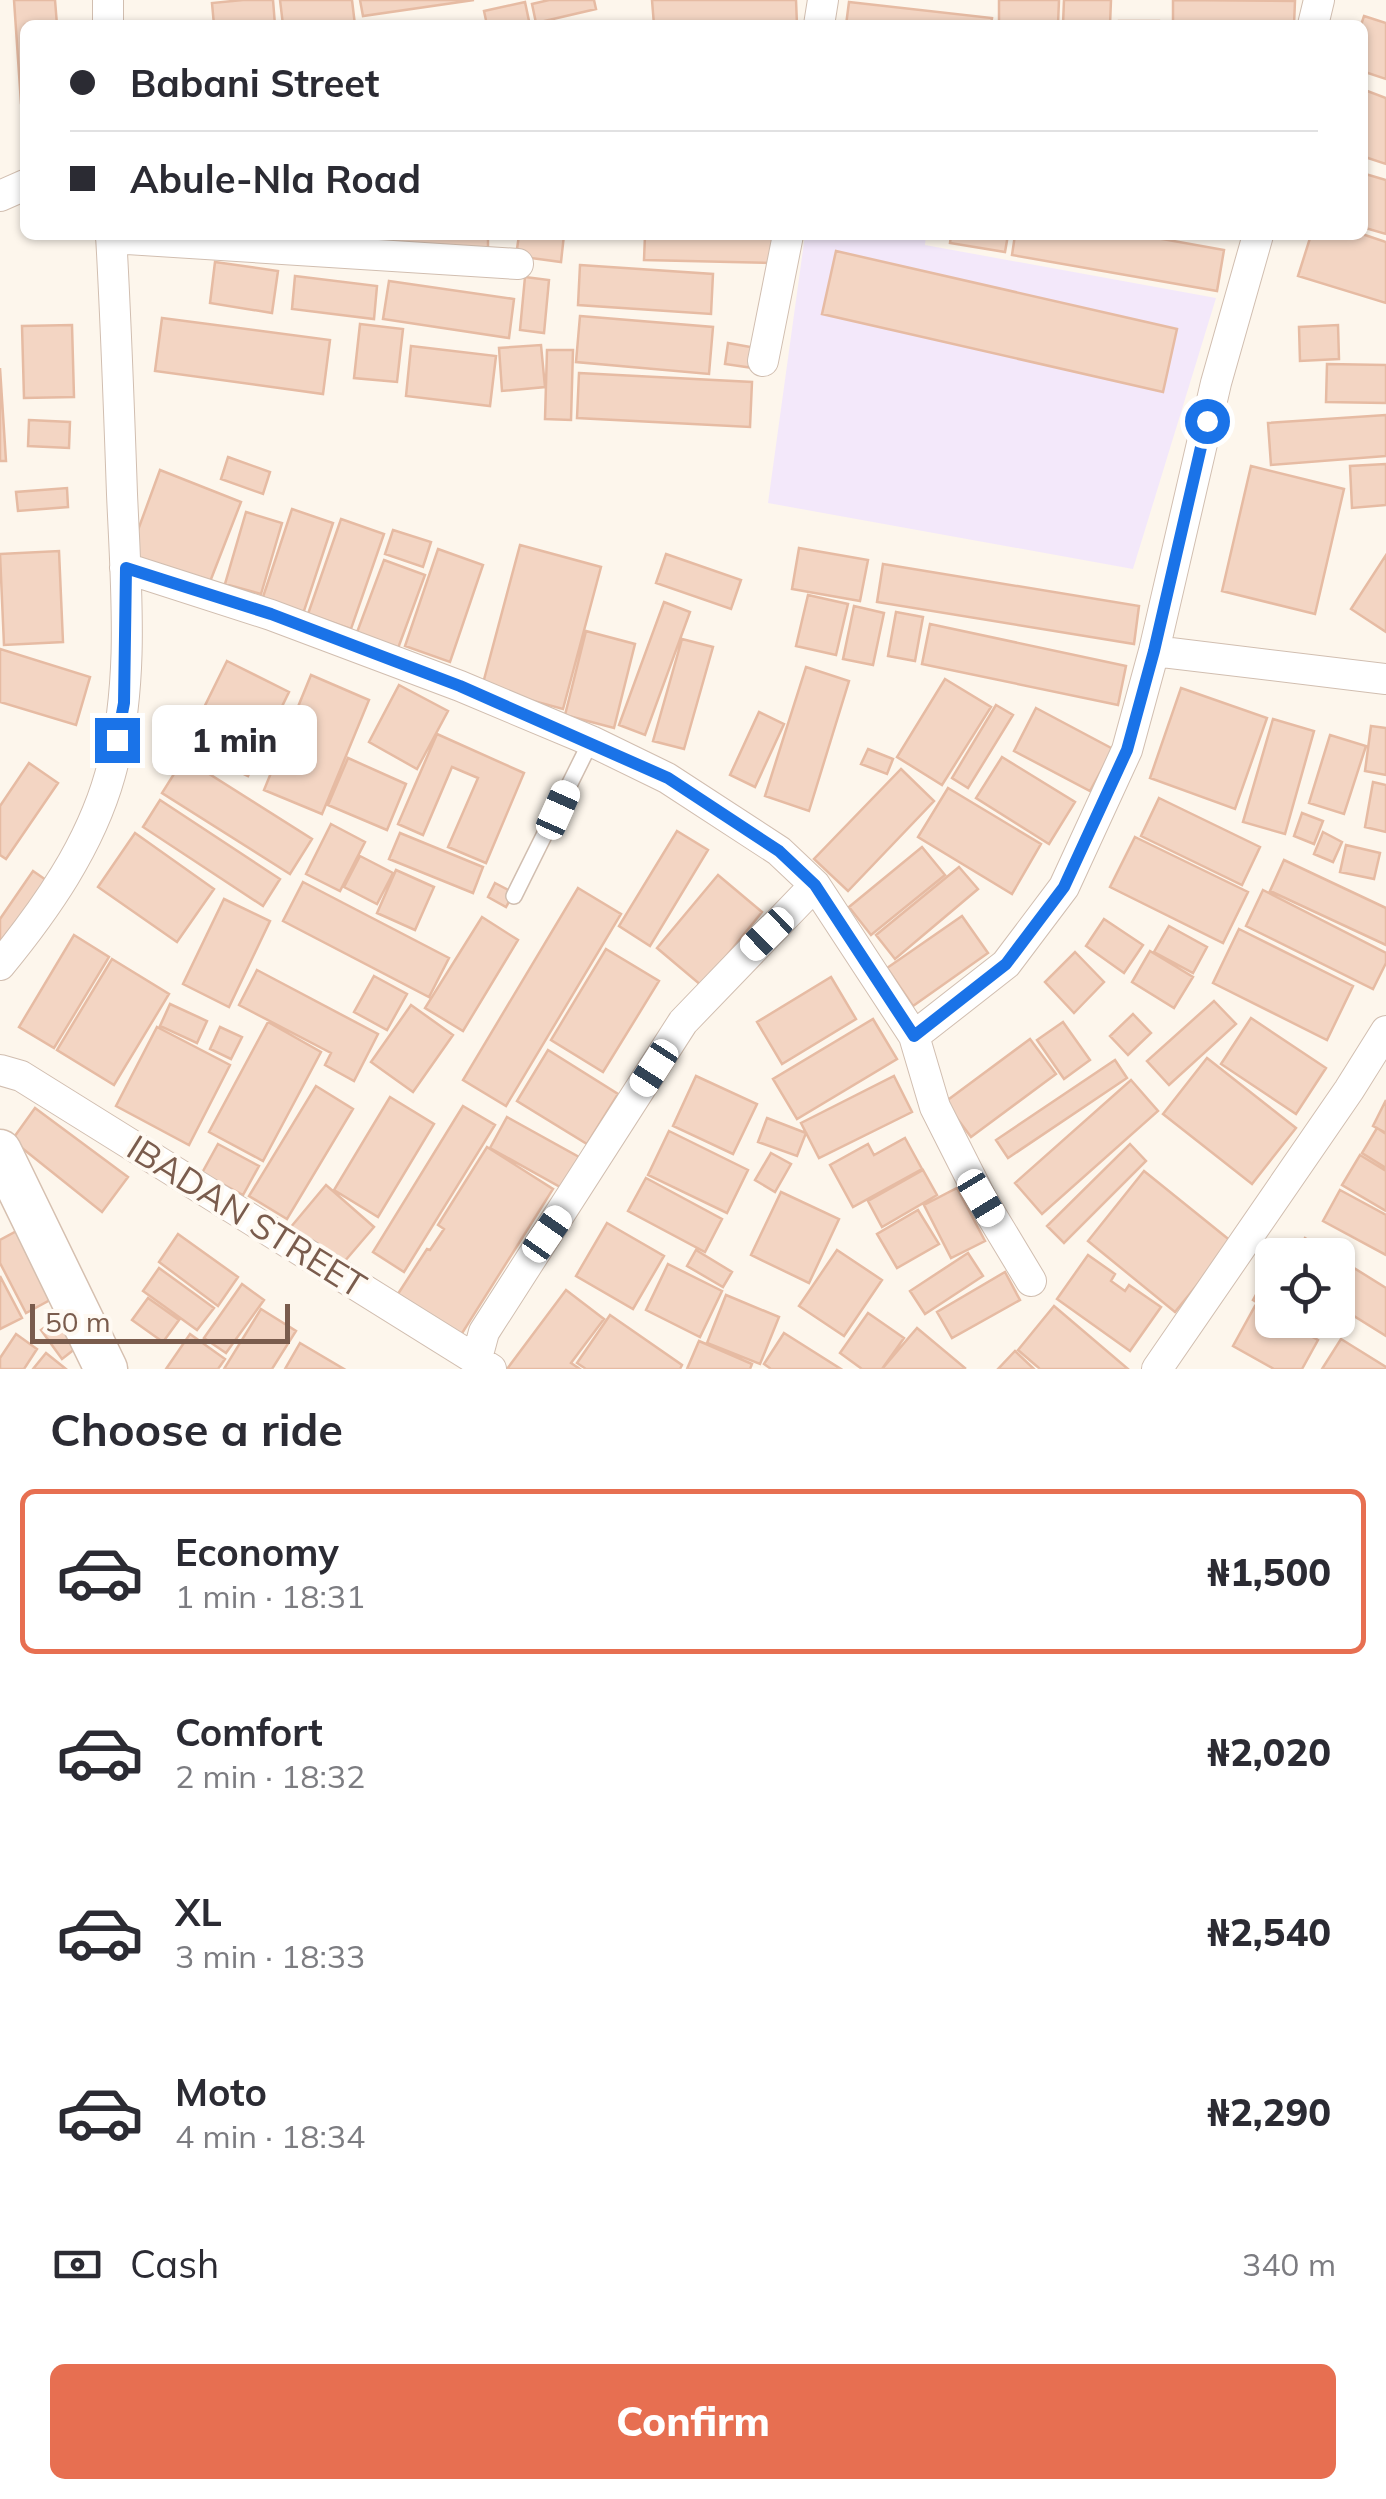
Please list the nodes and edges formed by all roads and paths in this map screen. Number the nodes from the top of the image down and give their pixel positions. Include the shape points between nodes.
1 (111, 240) edge
2 (169, 240) edge
3 (787, 240) edge
4 (1257, 240) edge
5 (518, 264) dead end
6 (763, 362) dead end
7 (126, 568) junction
8 (1154, 651) junction
9 (1386, 679) edge
10 (591, 741) junction
11 (815, 885) junction
12 (514, 896) dead end
13 (0, 966) edge
14 (1386, 1031) edge
15 (914, 1036) junction
16 (0, 1070) edge
17 (0, 1152) edge
18 (1031, 1281) dead end
19 (482, 1365) edge
20 (106, 1369) edge
21 (1157, 1369) edge

1 - 7 street
2 - 5 street
3 - 6 street
4 - 8 street
7 - 10 street via 271,614
7 - 13 street via 124,703 110,777 45,910
8 - 9 street
8 - 15 street via 1127,750 1064,887 1006,964
10 - 11 street via 668,778 779,851
10 - 12 lane
11 - 15 street
11 - 19 street via 683,1022 484,1332
14 - 21 street
15 - 18 street via 935,1108
16 - 19 street, IBADAN STREET via 21,1076
17 - 20 street

